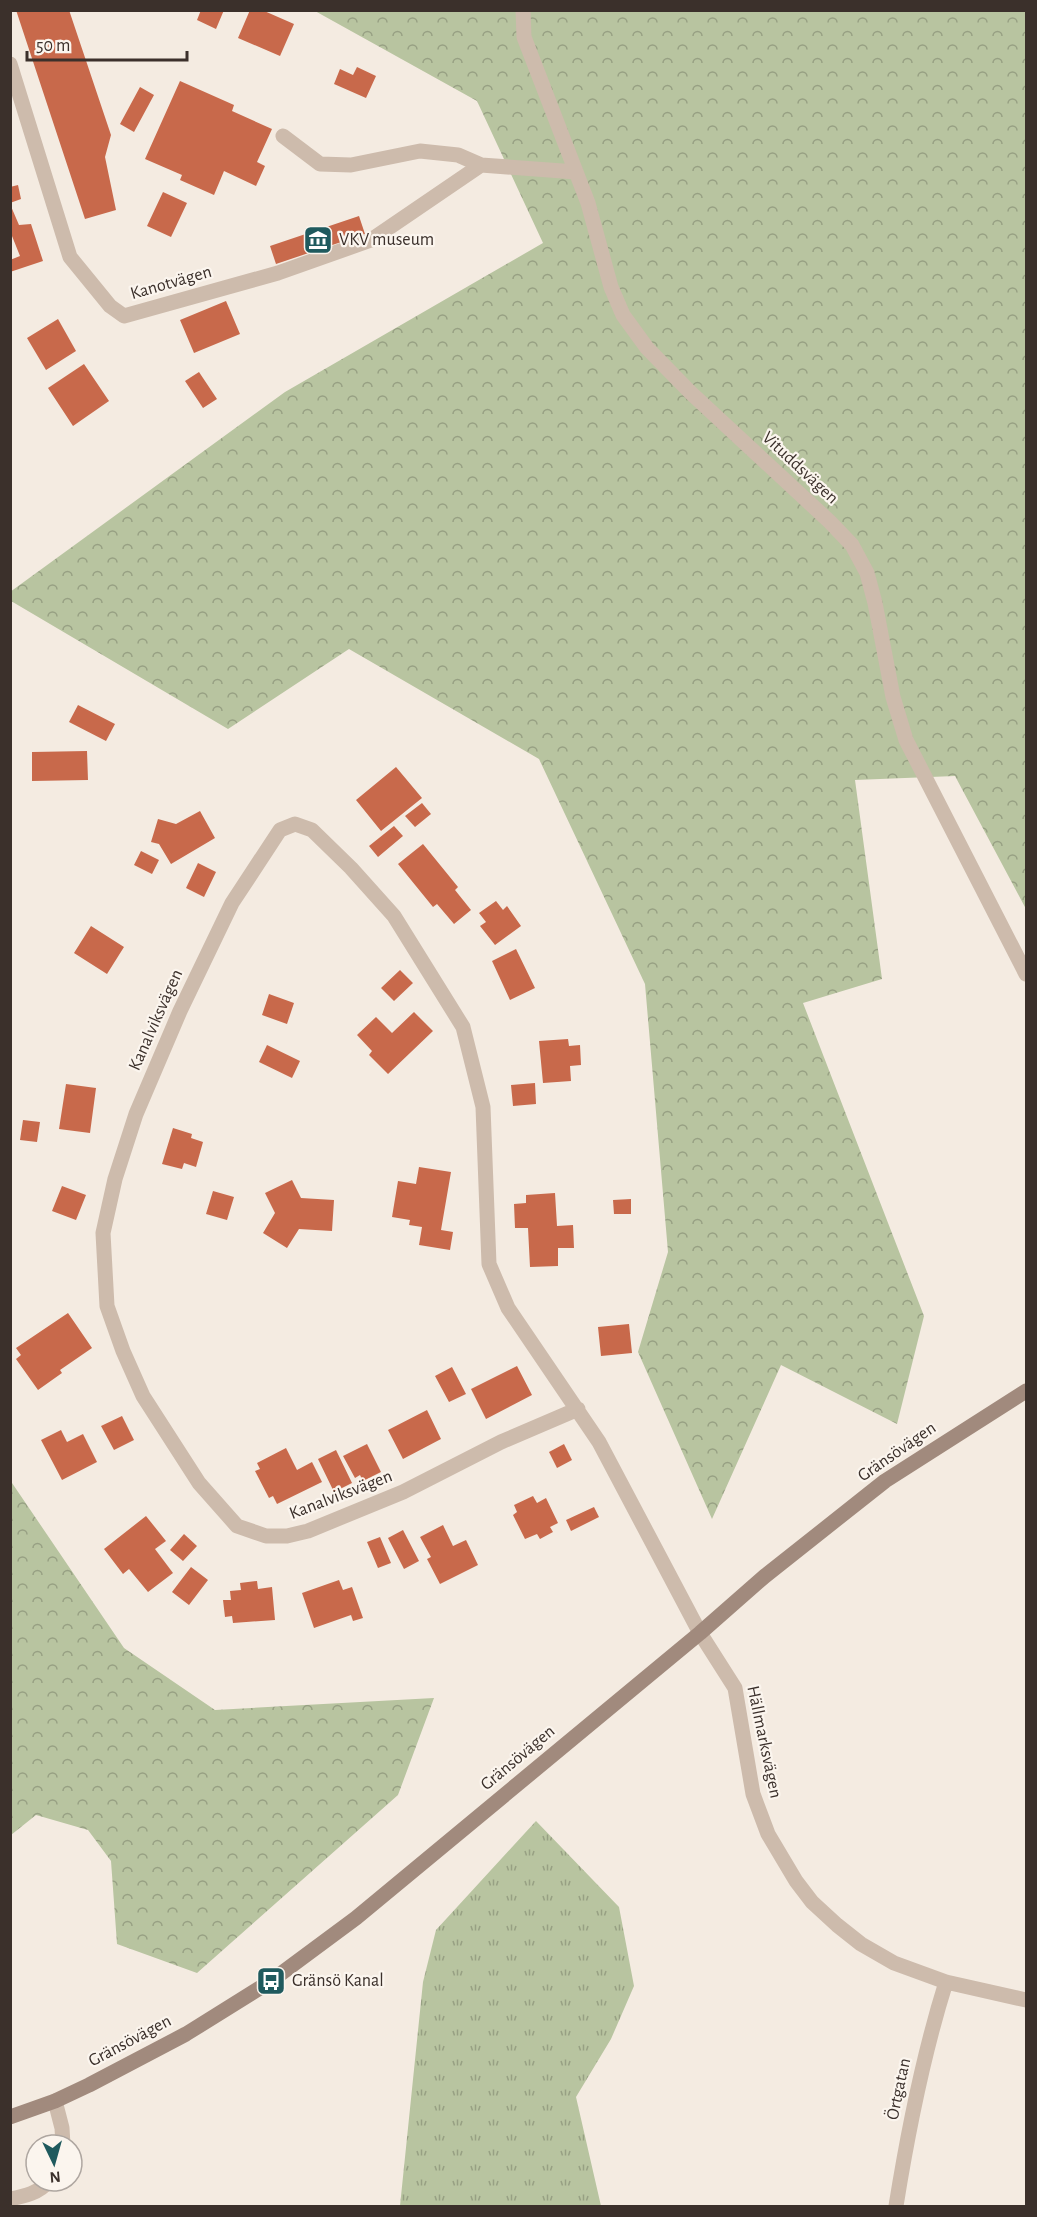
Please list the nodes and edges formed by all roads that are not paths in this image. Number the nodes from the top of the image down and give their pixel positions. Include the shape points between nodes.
1 (523, 10) edge
2 (10, 64) edge
3 (283, 136) dead end
4 (481, 165) junction
5 (576, 172) junction
6 (1026, 974) edge
7 (1026, 1391) edge
8 (578, 1409) junction
9 (699, 1633) junction
10 (946, 1982) junction
11 (1026, 2000) edge
12 (55, 2101) junction
13 (10, 2117) edge
14 (62, 2133) edge
15 (33, 2193) edge
16 (10, 2199) edge
17 (896, 2206) edge

1 - 5 street, Vituddsvägen via 524,37
2 - 4 street, Kanotvägen via 70,258 110,306 124,316 278,273 371,240
3 - 4 street via 320,164 351,165 420,151 458,156
4 - 5 street
5 - 6 street, Vituddsvägen via 611,287 623,315 641,340 691,393 852,545 867,573 892,696 906,740
7 - 9 street, Gränsövägen via 885,1481
8 - 8 street, Kanalviksvägen via 508,1308 489,1264 483,1107 463,1027 394,916 351,868 312,830 295,824 280,830 232,903 180,1011 136,1114 115,1179 102,1233 107,1306 143,1395 214,1501 237,1526 266,1536 308,1532
8 - 9 street, Kanalviksvägen
9 - 10 street, Hällmarksvägen via 735,1688 753,1794 768,1834 796,1881 812,1902 861,1944 894,1963
9 - 12 street, Gränsövägen via 356,1918 271,1981 186,2034
10 - 11 street, Hällmarksvägen
10 - 17 street, Örtgatan
12 - 13 street, Gränsövägen
12 - 14 street
15 - 16 street

